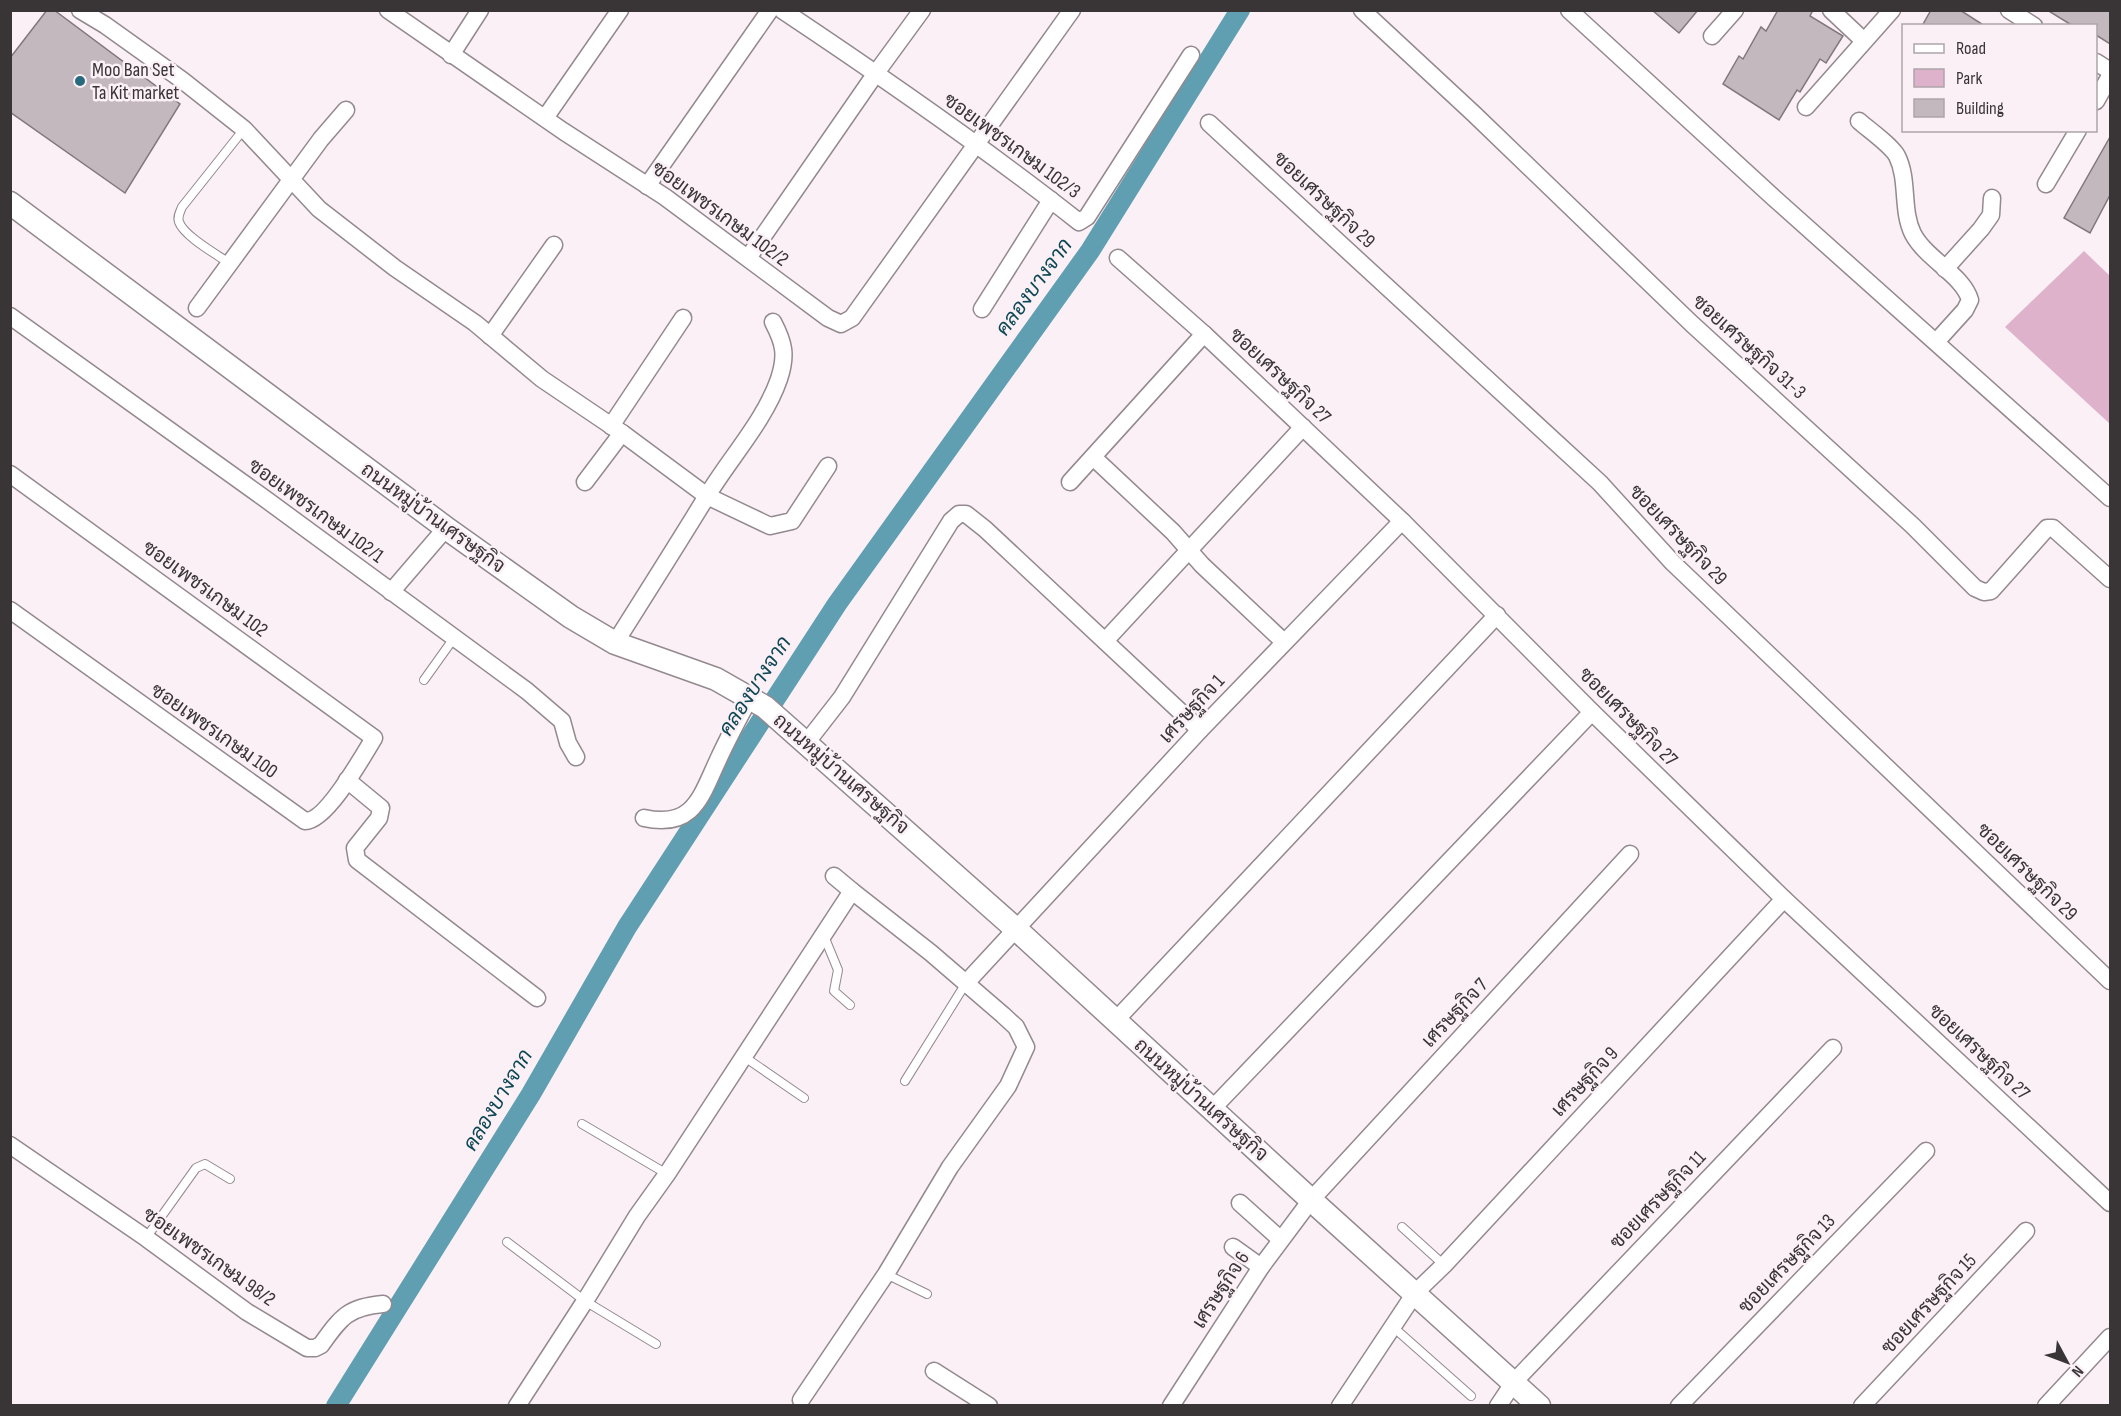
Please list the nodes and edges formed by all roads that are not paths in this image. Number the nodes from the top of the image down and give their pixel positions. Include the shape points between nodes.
1 (80, 10) edge
2 (388, 10) edge
3 (480, 10) edge
4 (620, 10) edge
5 (770, 10) edge
6 (782, 10) edge
7 (922, 10) edge
8 (1072, 10) edge
9 (1362, 10) edge
10 (1569, 10) edge
11 (1735, 10) edge
12 (1831, 10) edge
13 (1892, 10) edge
14 (1712, 36) dead end
15 (1864, 41) junction
16 (451, 55) junction
17 (1191, 55) dead end
18 (2097, 63) edge
19 (2110, 71) edge
20 (876, 72) junction
21 (2110, 76) edge
22 (2097, 99) edge
23 (1806, 106) dead end
24 (346, 110) dead end
25 (545, 118) junction
26 (1859, 121) dead end
27 (1209, 123) dead end
28 (244, 129) junction
29 (2077, 132) edge
30 (977, 145) junction
31 (291, 180) junction
32 (2046, 184) dead end
33 (647, 186) junction
34 (1992, 198) dead end
35 (1051, 200) junction
36 (10, 203) edge
37 (554, 245) dead end
38 (748, 258) junction
39 (1118, 258) dead end
40 (229, 263) junction
41 (1945, 269) junction
42 (196, 308) dead end
43 (982, 309) dead end
44 (10, 316) edge
45 (683, 318) dead end
46 (773, 322) dead end
47 (1204, 334) junction
48 (490, 336) junction
49 (1936, 342) junction
50 (1303, 427) junction
51 (616, 429) junction
52 (1093, 457) junction
53 (828, 466) dead end
54 (10, 474) edge
55 (585, 482) dead end
56 (1070, 482) dead end
57 (707, 496) junction
58 (2110, 498) edge
59 (1402, 521) junction
60 (446, 528) junction
61 (1189, 550) junction
62 (2110, 579) edge
63 (390, 592) junction
64 (10, 610) edge
65 (1497, 615) junction
66 (454, 638) junction
67 (1105, 641) junction
68 (1284, 642) junction
69 (615, 643) junction
70 (424, 680) dead end
71 (758, 702) junction
72 (1592, 712) junction
73 (1200, 730) junction
74 (800, 736) junction
75 (374, 738) joint
76 (576, 757) dead end
77 (347, 780) junction
78 (644, 819) dead end
79 (1630, 854) dead end
80 (834, 876) dead end
81 (852, 891) junction
82 (1784, 899) junction
83 (1017, 930) junction
84 (824, 936) junction
85 (2110, 981) edge
86 (966, 983) junction
87 (537, 998) dead end
88 (850, 1005) dead end
89 (1115, 1022) junction
90 (1833, 1048) dead end
91 (743, 1056) junction
92 (905, 1081) dead end
93 (804, 1098) dead end
94 (1212, 1109) junction
95 (582, 1124) dead end
96 (10, 1145) edge
97 (1926, 1151) dead end
98 (667, 1174) junction
99 (230, 1179) dead end
100 (1311, 1200) junction
101 (1240, 1203) dead end
102 (2110, 1203) edge
103 (1402, 1227) dead end
104 (2025, 1231) dead end
105 (146, 1238) junction
106 (1280, 1239) junction
107 (507, 1242) dead end
108 (1233, 1247) dead end
109 (1444, 1265) junction
110 (1261, 1268) junction
111 (886, 1274) junction
112 (1415, 1293) junction
113 (927, 1294) dead end
114 (585, 1301) junction
115 (383, 1304) dead end
116 (1392, 1326) junction
117 (2110, 1337) edge
118 (656, 1344) dead end
119 (934, 1371) dead end
120 (1514, 1382) junction
121 (1471, 1396) dead end
122 (801, 1400) dead end
123 (517, 1406) edge
124 (989, 1406) edge
125 (1171, 1406) edge
126 (1340, 1406) edge
127 (1498, 1406) edge
128 (1539, 1406) edge
129 (1678, 1406) edge
130 (1862, 1406) edge
131 (2046, 1406) edge

1 - 28 street via 182,80
2 - 16 street, ซอยเพชรเกษม 102/2
3 - 16 street
4 - 25 street
5 - 33 street
6 - 20 street, ซอยเพชรเกษม 102/3
7 - 20 street
8 - 30 street
9 - 62 street, ซอยเศรษฐกิจ 31-3 via 1975,588 1991,591 2047,528 2053,528
10 - 49 street
11 - 14 street
12 - 15 street
13 - 15 street
15 - 23 street
16 - 25 street, ซอยเพชรเกษม 102/2
17 - 35 street, ซอยเพชรเกษม 102/3 via 1086,217 1079,222
18 - 19 street
20 - 30 street, ซอยเพชรเกษม 102/3
20 - 38 street
21 - 22 street
24 - 31 street
25 - 33 street, ซอยเพชรเกษม 102/2
26 - 41 street via 1896,155 1913,233 1932,259
27 - 85 street, ซอยเศรษฐกิจ 29 via 1600,483 1673,563
28 - 31 street
28 - 40 lane via 178,215 186,231
29 - 32 street
30 - 35 street, ซอยเพชรเกษม 102/3
30 - 38 street, ซอยเพชรเกษม 102/2 via 852,318 841,324
31 - 40 street
31 - 48 street via 319,209
33 - 38 street, ซอยเพชรเกษม 102/2
34 - 41 street via 1991,215 1982,229
35 - 43 street
36 - 60 street, ถนนหมู่บ้านเศรษฐกิจ
37 - 48 street
39 - 47 street, ซอยเศรษฐกิจ 27
40 - 42 street
41 - 49 street via 1966,289 1970,300
44 - 63 street, ซอยเพชรเกษม 102/1
45 - 51 street
46 - 57 street via 783,342 779,379 761,416
47 - 50 street, ซอยเศรษฐกิจ 27
47 - 52 street
48 - 51 street via 542,379
49 - 58 street
50 - 59 street, ซอยเศรษฐกิจ 27
50 - 61 street
51 - 55 street
51 - 57 street
52 - 56 street
52 - 61 street
53 - 57 street via 792,521 781,524 770,526
54 - 75 street, ซอยเพชรเกษม 102
57 - 69 street
59 - 65 street, ซอยเศรษฐกิจ 27
59 - 68 street, เศรษฐกิจ 1
60 - 63 street
60 - 69 street, ถนนหมู่บ้านเศรษฐกิจ via 571,617
61 - 67 street
61 - 68 street
63 - 66 street, ซอยเพชรเกษม 102/1
64 - 77 street, ซอยเพชรเกษม 100 via 305,821 326,808
65 - 72 street, ซอยเศรษฐกิจ 27
65 - 89 street
66 - 70 lane
66 - 76 street, ซอยเพชรเกษม 102/1 via 555,713
67 - 73 street
67 - 74 street via 984,529 966,514 959,514 951,520 842,697
68 - 73 street, เศรษฐกิจ 1
69 - 71 street, ถนนหมู่บ้านเศรษฐกิจ via 716,679
71 - 74 street, ถนนหมู่บ้านเศรษฐกิจ
71 - 78 street via 717,763 697,803 668,822
72 - 82 street, ซอยเศรษฐกิจ 27
72 - 94 street
73 - 83 street, เศรษฐกิจ 1
74 - 83 street, ถนนหมู่บ้านเศรษฐกิจ
75 - 77 street, ซอยเพชรเกษม 100
77 - 87 street via 381,808 379,818 355,848 357,860
79 - 100 street, เศรษฐกิจ 7
80 - 81 street
81 - 84 street
81 - 86 street
82 - 102 street, ซอยเศรษฐกิจ 27
82 - 109 street, เศรษฐกิจ 9
83 - 86 street, เศรษฐกิจ 1
83 - 89 street, ถนนหมู่บ้านเศรษฐกิจ
84 - 88 lane via 838,970 834,991
84 - 91 street
86 - 92 lane
86 - 111 street via 1017,1028 1026,1047 1008,1086 950,1167
89 - 94 street, ถนนหมู่บ้านเศรษฐกิจ
90 - 120 street, ซอยเศรษฐกิจ 11
91 - 93 lane
91 - 98 street
94 - 100 street, ถนนหมู่บ้านเศรษฐกิจ
95 - 98 lane
96 - 105 street, ซอยเพชรเกษม 98/2
97 - 129 street, ซอยเศรษฐกิจ 13
98 - 114 street
99 - 105 lane via 205,1164 196,1168
100 - 106 street, เศรษฐกิจ 6
100 - 112 street, ถนนหมู่บ้านเศรษฐกิจ
101 - 106 street
103 - 109 lane
104 - 130 street, ซอยเศรษฐกิจ 15
105 - 115 street, ซอยเพชรเกษม 98/2 via 247,1312 307,1348 321,1345 351,1311 364,1305
106 - 110 street, เศรษฐกิจ 6
107 - 114 lane
108 - 110 street
109 - 112 street, เศรษฐกิจ 9
110 - 125 street, เศรษฐกิจ 6
111 - 113 lane
111 - 122 street
112 - 116 street, เศรษฐกิจ 9
112 - 120 street, ถนนหมู่บ้านเศรษฐกิจ
114 - 118 lane
114 - 123 street
116 - 121 lane
116 - 126 street, เศรษฐกิจ 9
117 - 131 street
119 - 124 street
120 - 127 street, ซอยเศรษฐกิจ 11
120 - 128 street, ถนนหมู่บ้านเศรษฐกิจ

